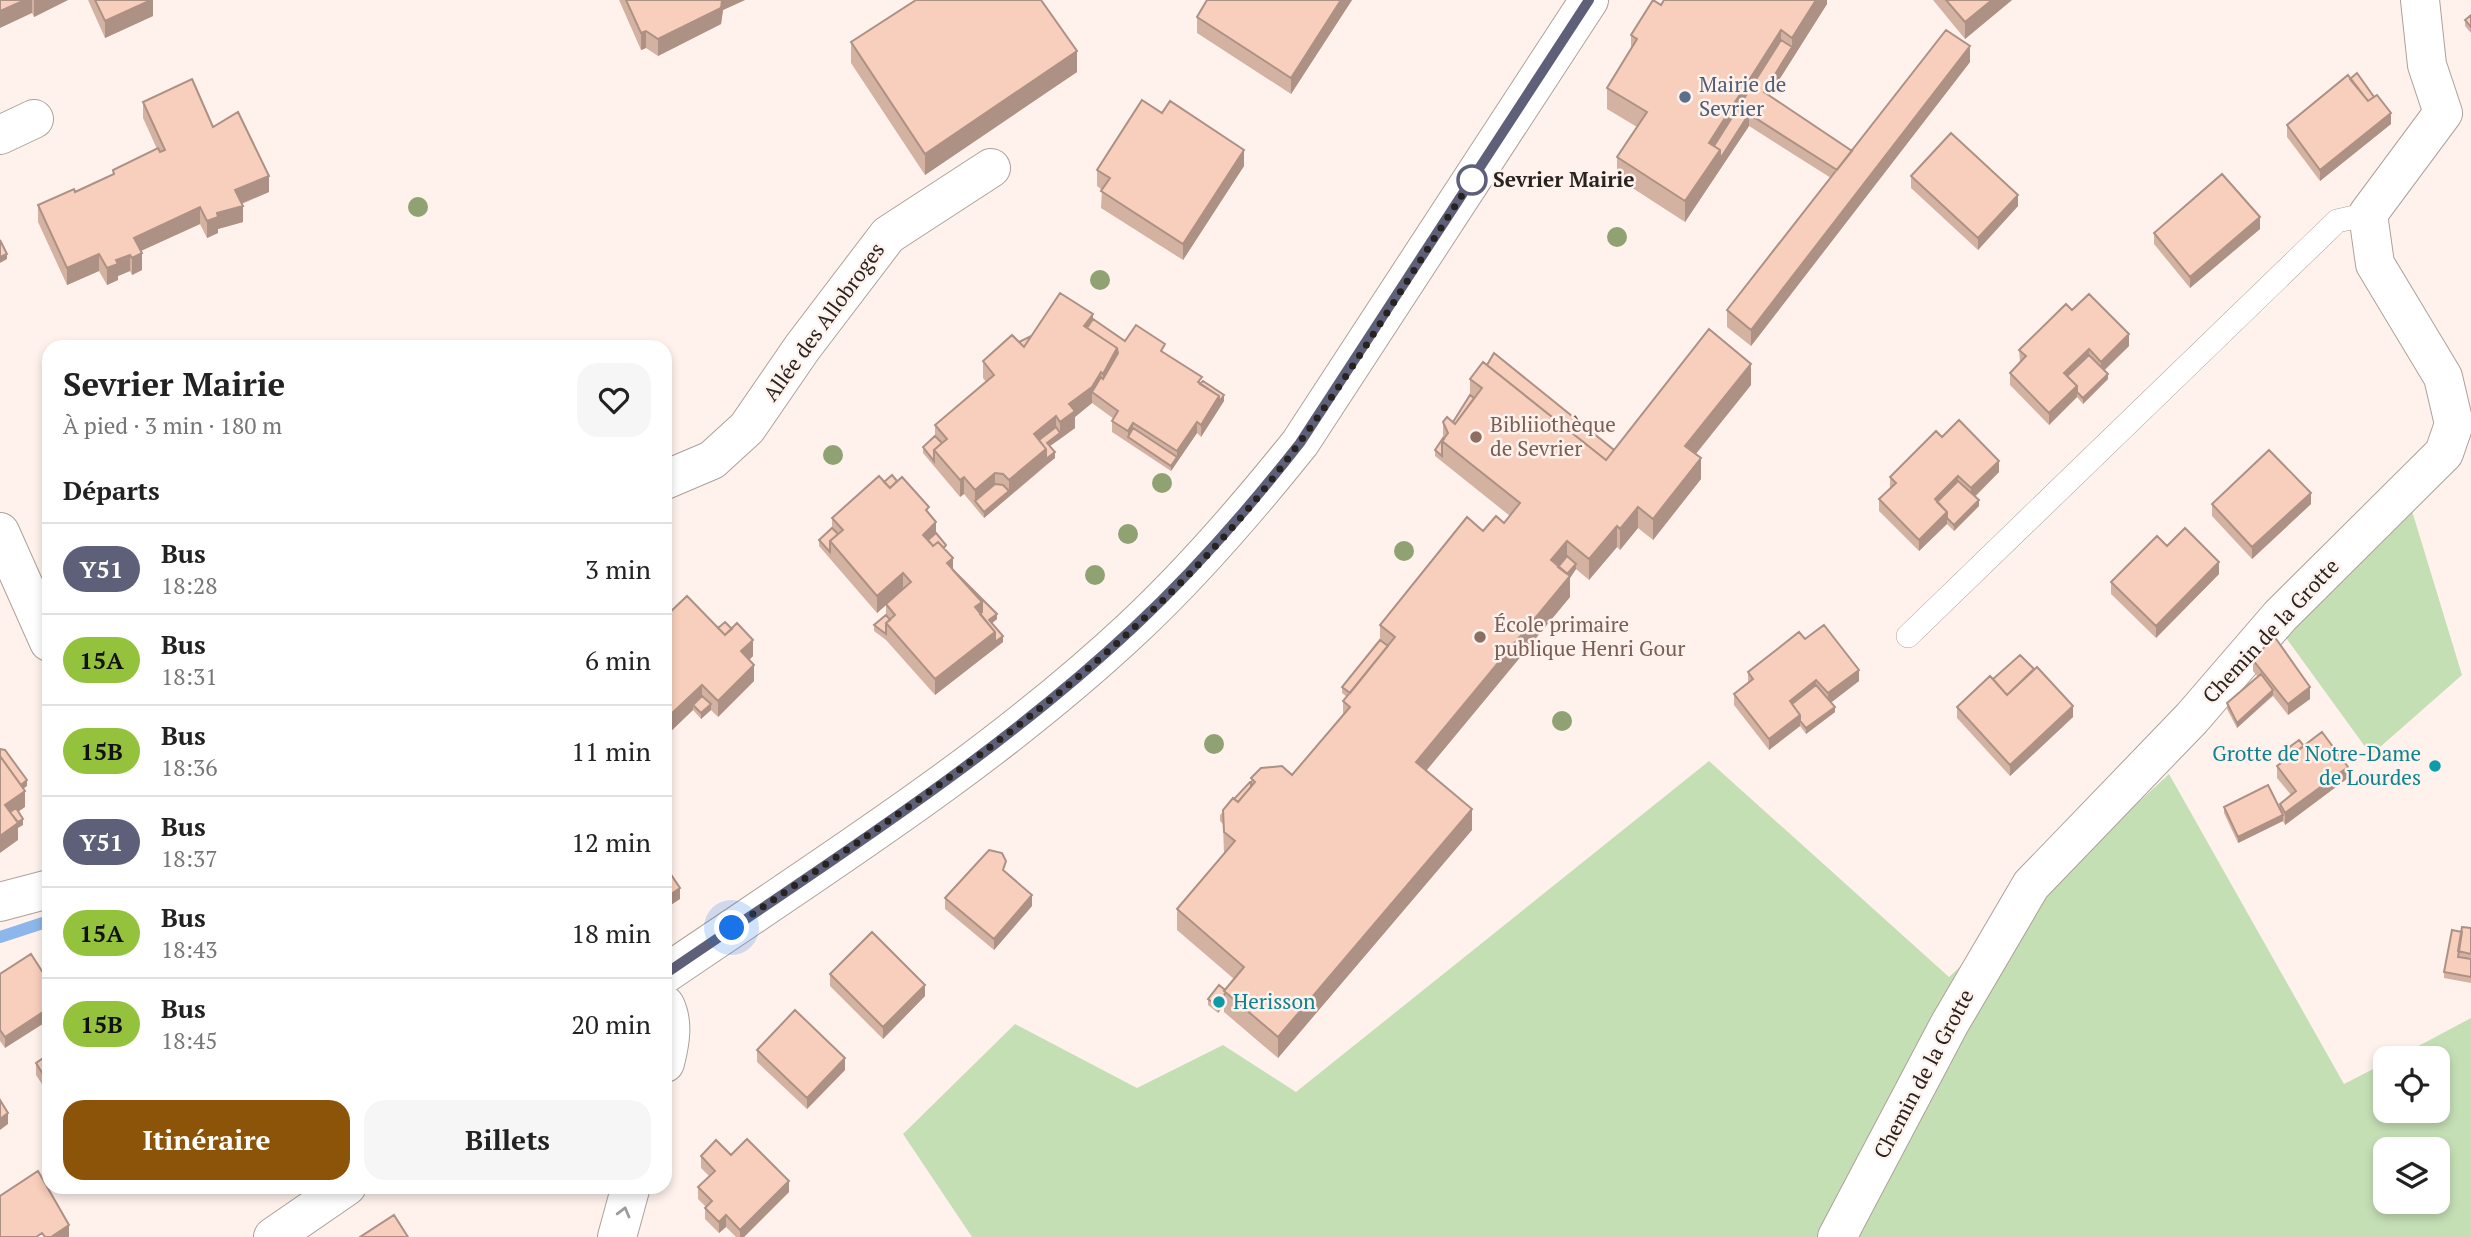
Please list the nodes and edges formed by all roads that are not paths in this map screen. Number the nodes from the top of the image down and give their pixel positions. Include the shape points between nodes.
1 (1589, 0) edge
2 (2420, 0) edge
3 (2457, 110) edge
4 (991, 168) dead end
5 (2368, 214) junction
6 (672, 477) edge
7 (0, 532) edge
8 (42, 626) edge
9 (1908, 636) dead end
10 (42, 891) edge
11 (0, 902) edge
12 (672, 969) edge
13 (335, 1194) edge
14 (629, 1194) edge
15 (273, 1237) edge
16 (617, 1237) edge
17 (1837, 1237) edge

1 - 12 street via 1300,443 1197,564 1132,628 980,754
2 - 3 street via 2427,65
3 - 5 street
4 - 6 street, Allée des Allobroges via 888,235 747,428 712,460
5 - 9 lane via 2337,221
5 - 17 street, Chemin de la Grotte via 2375,264 2443,377 2454,424 2444,453 2280,616 2192,718 2031,885 1950,1023
7 - 8 street
10 - 11 street
13 - 15 street
16 -> 14 street

